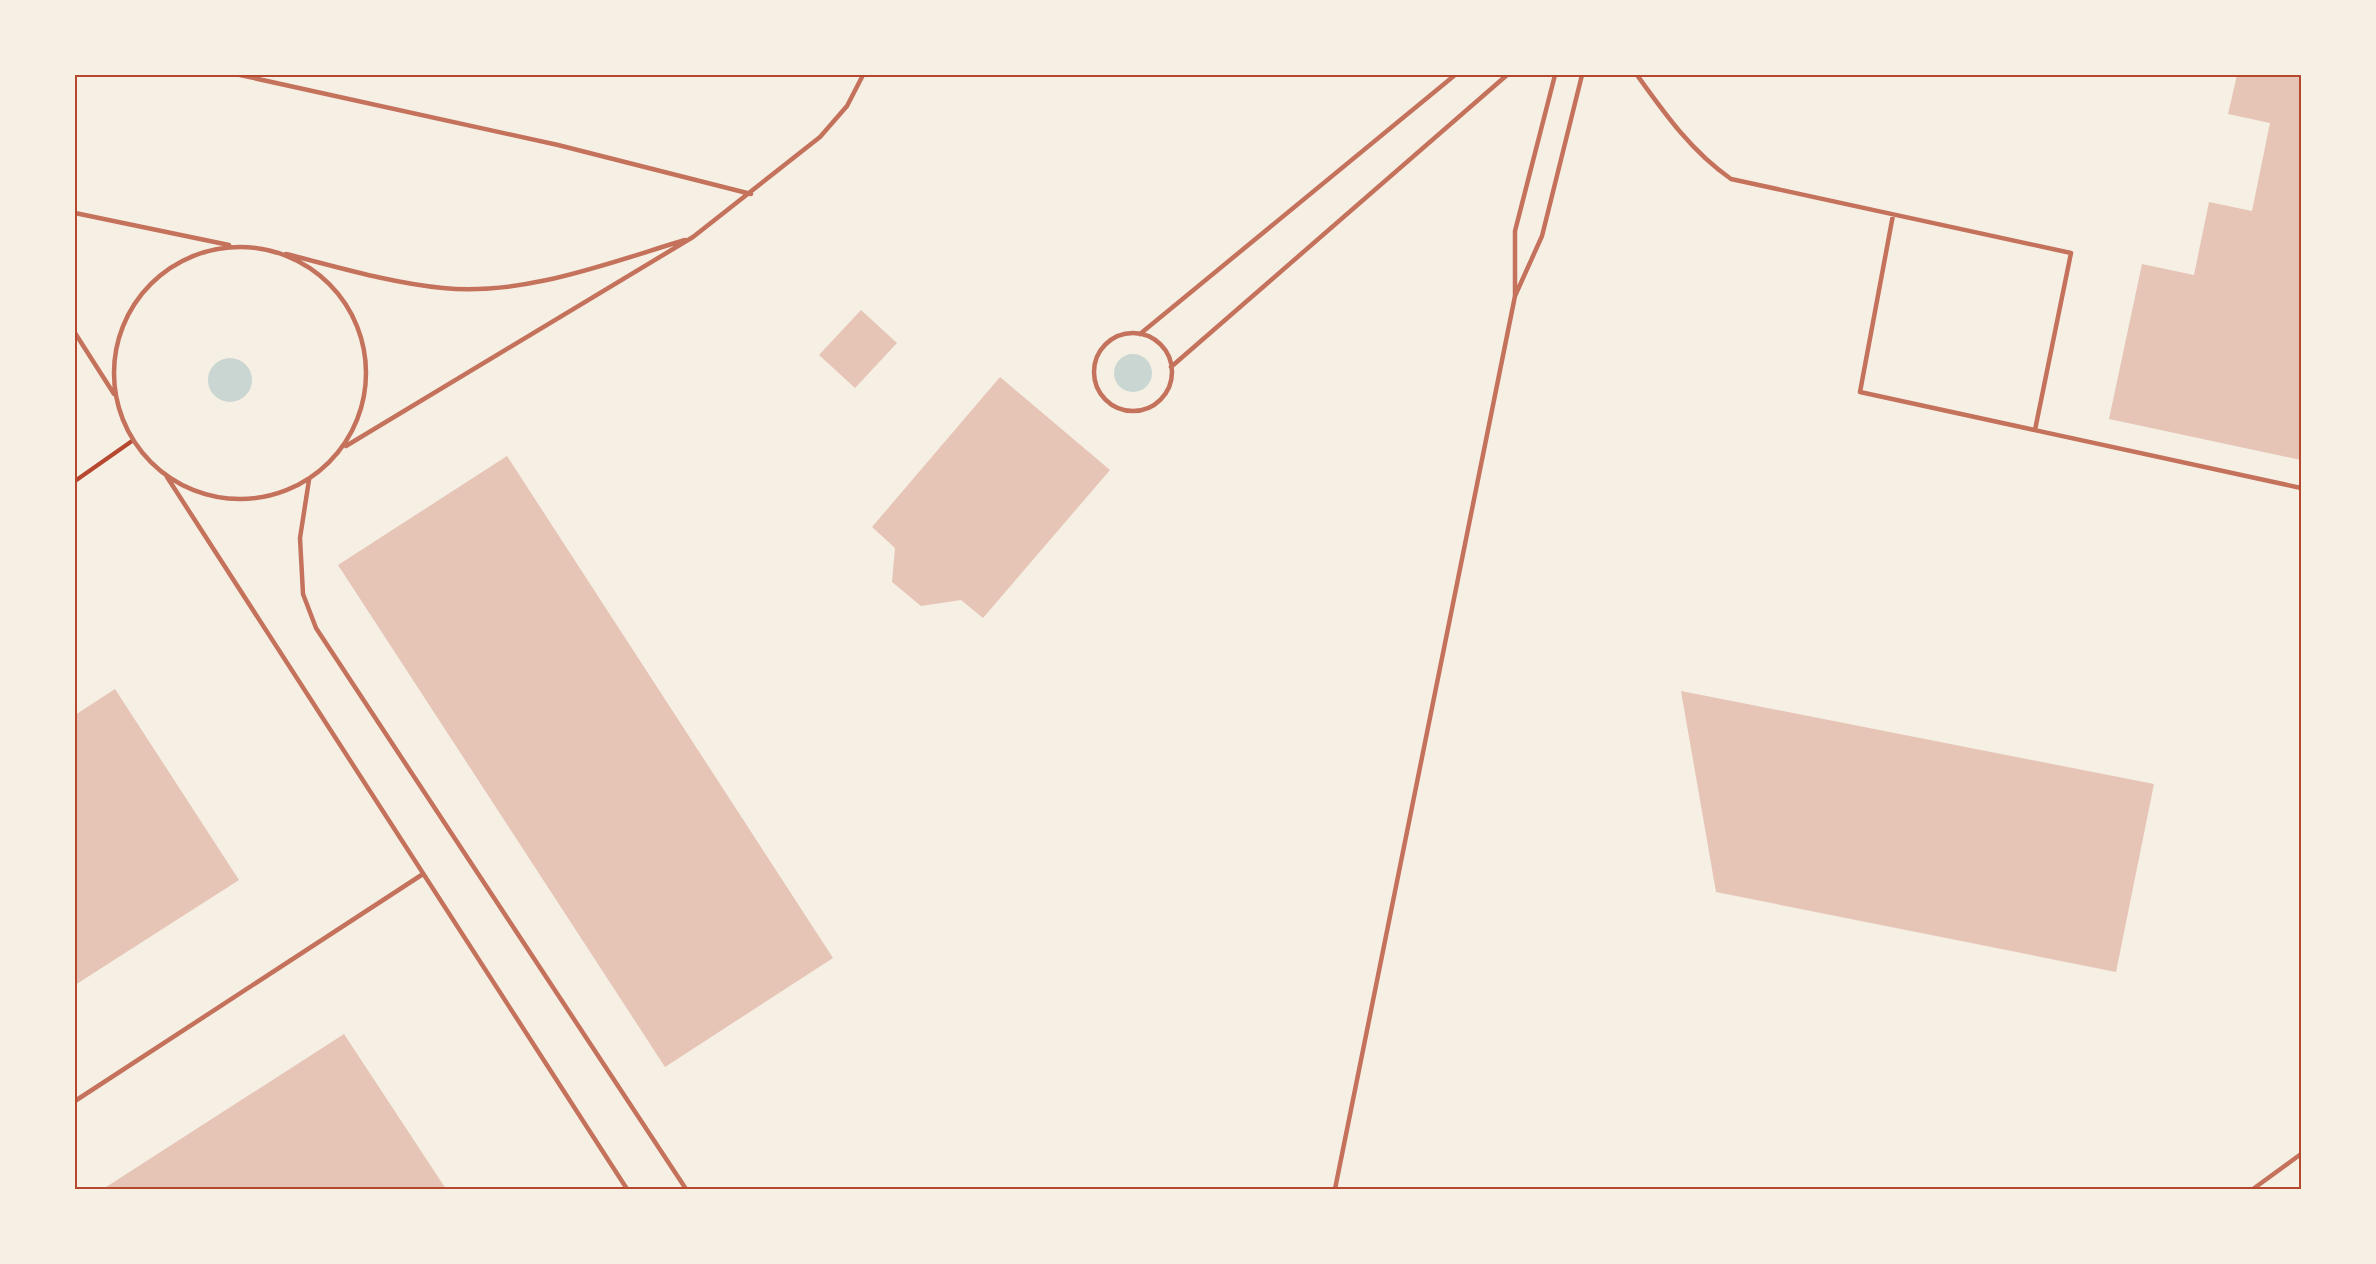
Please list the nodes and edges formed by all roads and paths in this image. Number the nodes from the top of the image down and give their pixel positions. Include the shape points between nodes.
1 (240, 75) edge
2 (863, 75) edge
3 (1455, 75) edge
4 (1507, 75) edge
5 (1555, 75) edge
6 (1582, 75) edge
7 (1637, 75) edge
8 (751, 194) junction
9 (75, 213) edge
10 (1893, 215) junction
11 (693, 237) junction
12 (240, 248) junction
13 (272, 251) junction
14 (1515, 296) junction
15 (75, 333) edge
16 (1140, 334) junction
17 (1171, 367) junction
18 (114, 395) junction
19 (2035, 430) junction
20 (132, 441) junction
21 (345, 446) junction
22 (167, 477) junction
23 (309, 480) junction
24 (75, 481) edge
25 (2301, 488) edge
26 (423, 874) junction
27 (75, 1101) edge
28 (2301, 1154) edge
29 (627, 1189) edge
30 (686, 1189) edge
31 (1335, 1189) edge
32 (2253, 1189) edge

1 - 8 lane via 558,145
2 - 8 lane via 847,106 820,137
3 - 16 lane
4 - 17 lane
5 - 14 lane via 1515,231
6 - 14 lane via 1542,236
7 - 10 lane via 1692,147 1731,179
8 - 11 lane
9 - 12 lane
10 - 19 lane via 1860,392
10 - 19 lane via 2072,253
11 - 13 lane via 567,275 506,287 445,289
11 - 21 lane
12 - 13 lane
12 - 18 lane via 218,248 171,266 135,300 115,346
13 - 21 lane via 314,268 348,304 366,351 365,401
14 - 31 lane
15 - 18 lane
16 - 17 lane via 1161,345
16 - 17 lane via 1116,337 1097,356 1094,368 1100,394 1121,409 1147,409 1167,391
18 - 20 lane
19 - 25 lane
20 - 22 lane
20 - 24 path
21 - 23 lane
22 - 23 lane via 212,498 262,499
22 - 26 lane
23 - 30 lane via 300,538 303,594 316,628
26 - 27 lane
26 - 29 lane
28 - 32 lane

